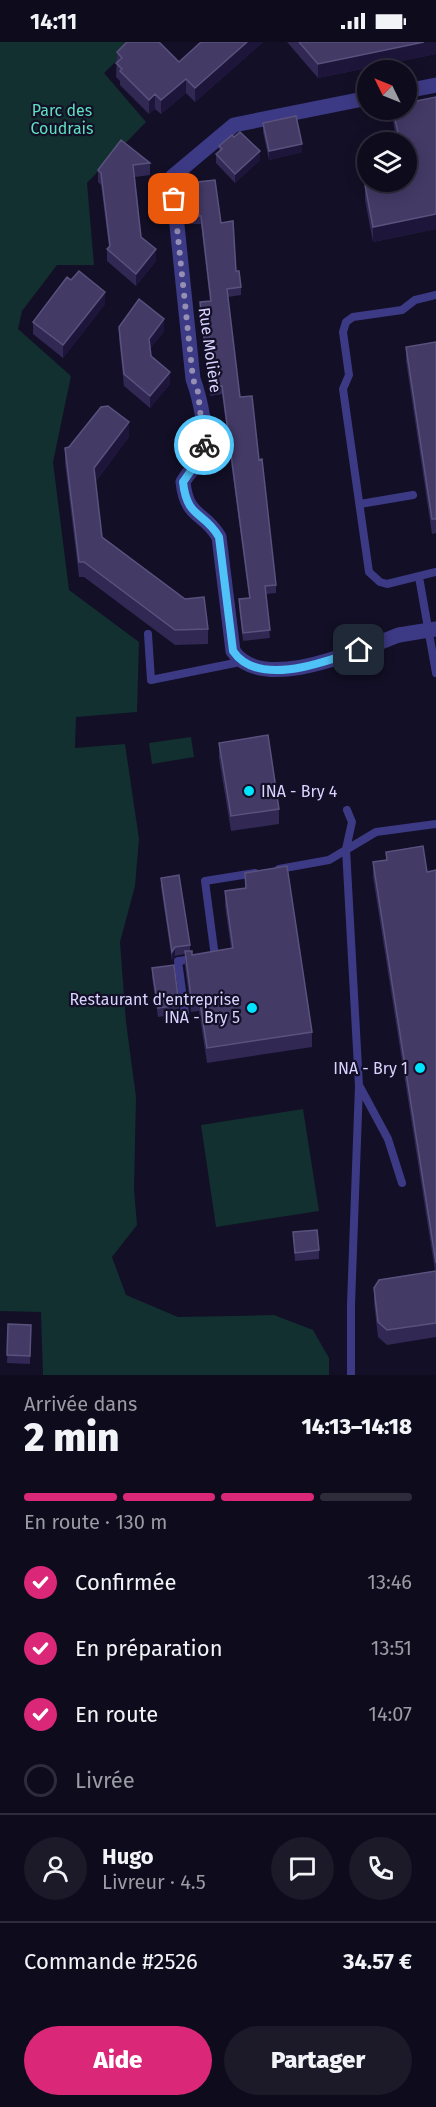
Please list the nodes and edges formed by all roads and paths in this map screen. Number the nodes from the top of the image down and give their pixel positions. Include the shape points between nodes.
1 (436, 85) edge
2 (417, 89) edge
3 (357, 100) edge
4 (436, 295) edge
5 (413, 495) dead end
6 (360, 504) junction
7 (436, 572) edge
8 (419, 577) junction
9 (436, 629) edge
10 (148, 634) dead end
11 (240, 662) junction
12 (436, 673) edge
13 (347, 810) dead end
14 (436, 824) edge
15 (346, 849) junction
16 (273, 870) edge
17 (262, 872) edge
18 (185, 1013) dead end
19 (359, 1086) junction
20 (402, 1183) dead end
21 (351, 1375) edge

1 - 2 street
3 - 11 street, Rue Molière via 234,124 172,177 193,379 205,441 202,455 183,482 185,500 219,537 233,651
4 - 6 lane via 415,300 402,310 353,317 346,322 343,332 349,375 343,389
5 - 6 lane
6 - 8 lane via 369,572 387,584
7 - 8 lane
8 - 12 lane
9 - 11 street, bridge via 399,635 318,665 268,670
10 - 11 lane via 151,680
13 - 15 lane via 352,822
14 - 15 lane via 376,832
15 - 16 lane via 329,860
15 - 19 lane
17 - 18 lane via 205,881 217,957 178,961
19 - 20 lane via 388,1140
19 - 21 lane

